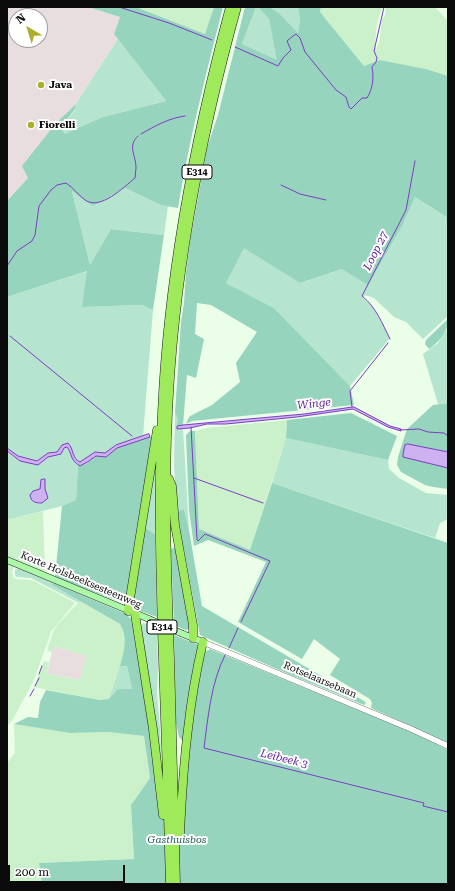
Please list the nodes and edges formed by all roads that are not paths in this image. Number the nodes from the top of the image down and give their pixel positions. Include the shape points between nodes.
1 (230, 7) edge
2 (237, 7) edge
3 (162, 412) junction
4 (166, 467) junction
5 (7, 560) edge
6 (132, 612) junction
7 (183, 634) joint
8 (193, 638) junction
9 (203, 642) junction
10 (448, 746) edge
11 (169, 842) junction
12 (175, 850) junction
13 (170, 884) edge
14 (176, 884) edge

1 - 3 highway, E314 via 200,126 181,225 168,332
2 - 4 highway, E314 via 217,78 187,227 173,340
3 - 6 highway via 158,422
3 - 11 highway, E314 via 160,544
4 - 8 highway via 172,486 175,525 193,625
4 - 12 highway, E314
5 - 6 main road, Korte Holsbeeksesteenweg
6 - 7 main road, Korte Holsbeeksesteenweg, bridge
6 - 11 highway via 153,729 165,832
7 - 8 main road, Rotselaarsebaan
8 - 9 main road, Rotselaarsebaan
9 - 10 street, Rotselaarsebaan
9 - 12 highway via 192,697 181,790 180,833
11 - 13 highway, E314
12 - 14 highway, E314

